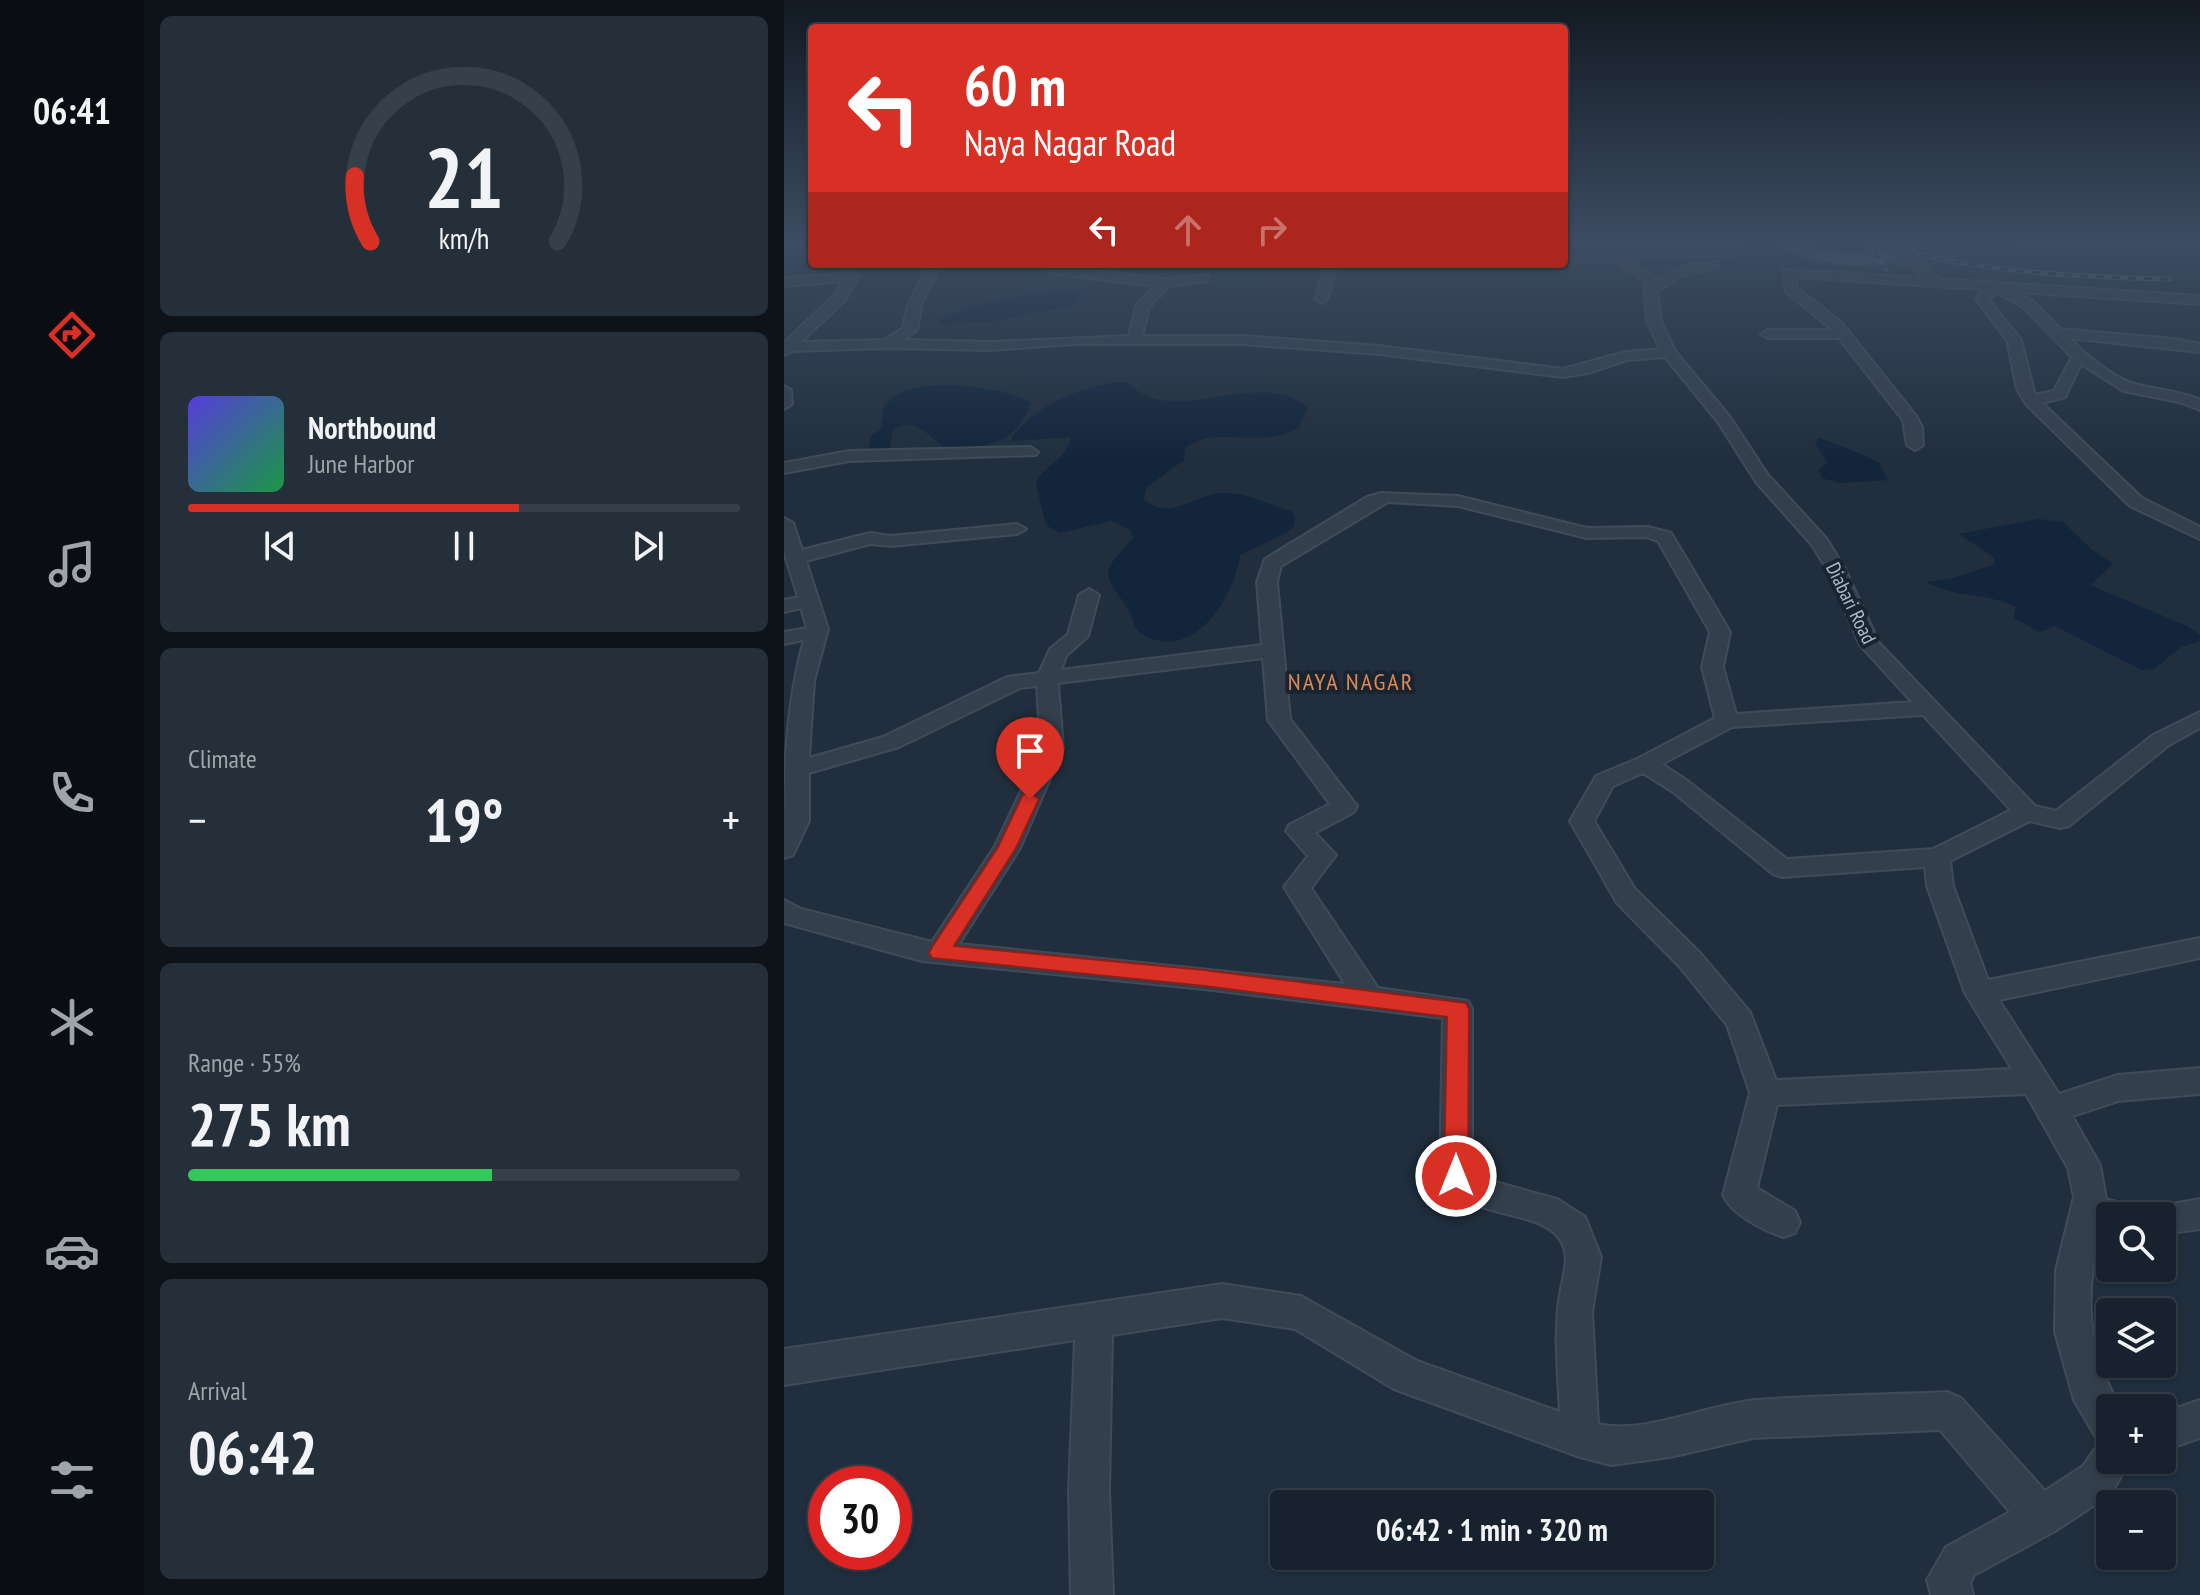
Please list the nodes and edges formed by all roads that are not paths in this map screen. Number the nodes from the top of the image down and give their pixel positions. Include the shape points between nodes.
1 (824, 312) edge
2 (910, 312) edge
3 (1141, 312) edge
4 (1652, 312) edge
5 (1819, 312) edge
6 (1992, 312) edge
7 (2036, 312) edge
8 (2057, 333) junction
9 (1768, 334) dead end
10 (1842, 334) junction
11 (1134, 342) junction
12 (888, 344) junction
13 (2199, 348) edge
14 (786, 349) edge
15 (1669, 352) junction
16 (2080, 357) junction
17 (784, 390) edge
18 (2031, 401) junction
19 (784, 404) edge
20 (2200, 405) edge
21 (1915, 445) dead end
22 (1030, 452) dead end
23 (784, 468) edge
24 (784, 523) edge
25 (1017, 529) dead end
26 (2200, 534) edge
27 (792, 564) edge
28 (1089, 595) dead end
29 (808, 600) junction
30 (784, 606) edge
31 (811, 633) dead end
32 (784, 638) edge
33 (1275, 650) junction
34 (1047, 679) junction
35 (1927, 708) junction
36 (2200, 719) edge
37 (1727, 721) junction
38 (1645, 764) junction
39 (798, 768) junction
40 (2027, 812) junction
41 (784, 849) edge
42 (1937, 857) junction
43 (784, 910) edge
44 (2200, 948) edge
45 (939, 953) junction
46 (1979, 993) junction
47 (1369, 998) junction
48 (2033, 1081) junction
49 (2200, 1081) edge
50 (1765, 1093) junction
51 (2050, 1110) junction
52 (2096, 1207) edge
53 (2200, 1214) edge
54 (2176, 1217) edge
55 (2096, 1221) edge
56 (1783, 1222) dead end
57 (1094, 1321) junction
58 (784, 1367) edge
59 (2096, 1402) edge
60 (2200, 1419) edge
61 (2176, 1427) edge
62 (1580, 1438) junction
63 (2101, 1474) edge
64 (2041, 1517) junction
65 (1092, 1595) edge
66 (1952, 1595) edge

1 - 14 street
2 - 12 street via 910,330
3 - 11 street
4 - 15 street, Diabari Road
5 - 10 street
6 - 18 street via 2014,340
7 - 8 street
8 - 13 street
8 - 16 street
9 - 10 street
10 - 21 street via 1910,419
11 - 12 street
11 - 15 street via 1258,341 1563,373 1625,356
12 - 14 street
15 - 35 street, Diabari Road via 1762,478 1820,542 1870,645
16 - 18 street via 2060,394
16 - 20 street via 2129,388
17 - 19 street
18 - 26 street via 2136,502
22 - 23 street via 849,456
24 - 27 street
25 - 27 street via 891,541 870,538
27 - 29 street
28 - 34 street via 1078,636 1057,653
29 - 30 street
29 - 39 street via 818,629 803,681
31 - 32 street
33 - 34 street
33 - 37 street via 1267,582 1272,563 1381,498 1458,501 1587,533 1648,532 1665,537 1720,632 1712,652 1712,679
33 - 47 street via 1279,720 1345,806 1298,831 1323,855 1297,887
34 - 39 street via 1015,682 891,742
34 - 45 street via 1052,749 1007,848
35 - 37 street
35 - 40 street, Diabari Road
36 - 40 street via 2161,740 2060,820
37 - 38 street
38 - 42 street via 1782,868
38 - 50 street via 1604,781 1582,821 1626,896 1740,1020
39 - 41 street via 797,821
40 - 42 street
42 - 46 street via 1940,886
43 - 45 street
44 - 46 street
45 - 47 street
46 - 48 street
47 - 62 street via 1458,1009 1456,1176 1487,1195 1545,1210 1573,1228 1584,1257 1574,1312
48 - 50 street
48 - 51 street
49 - 51 street via 2118,1088
50 - 56 street via 1739,1195
51 - 52 street via 2084,1165
53 - 54 street
55 - 59 street via 2073,1270 2073,1332
57 - 58 street
57 - 62 street via 1222,1301 1301,1313 1407,1376
57 - 65 street
60 - 61 street
62 - 64 street via 1611,1446 1753,1419 1948,1411
63 - 64 street
64 - 66 street via 1960,1561 1948,1580

